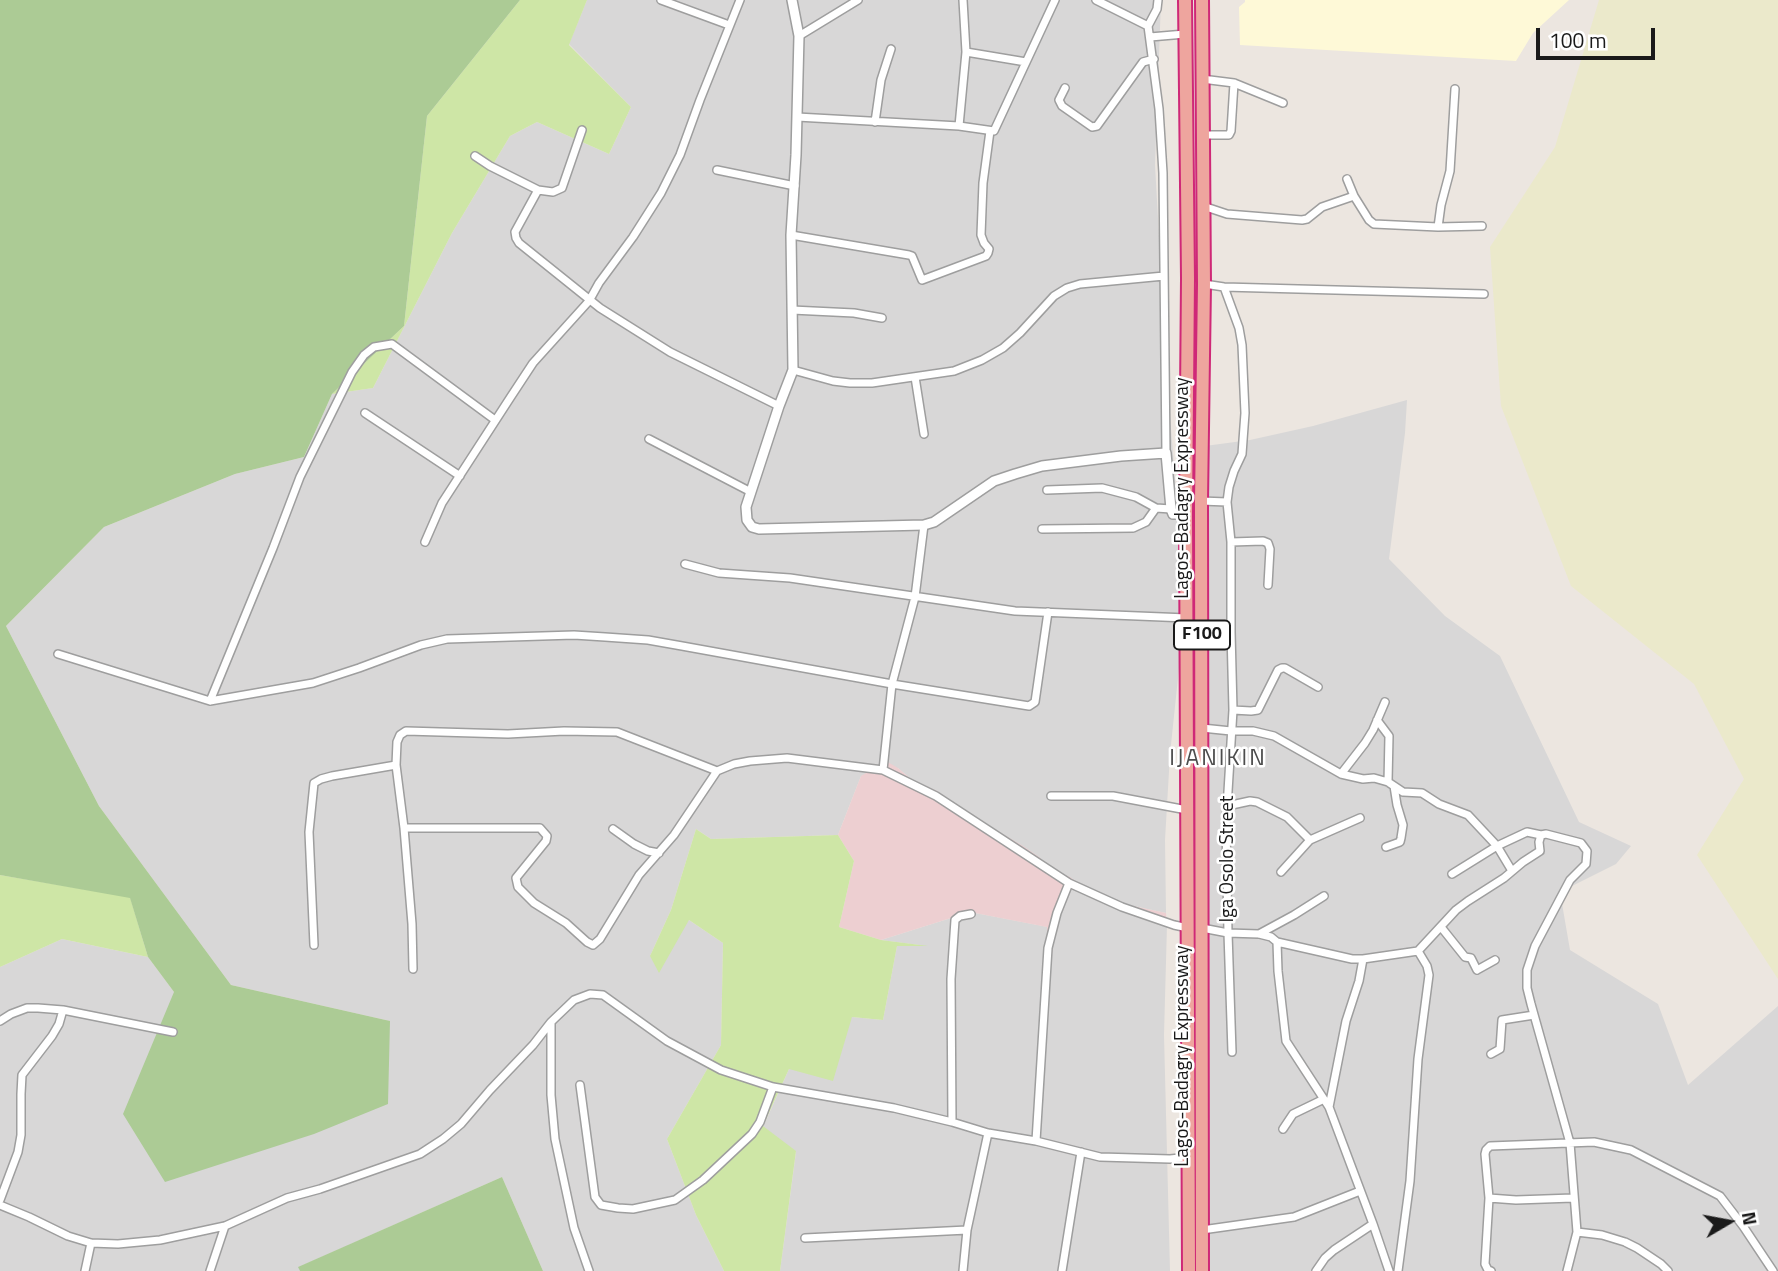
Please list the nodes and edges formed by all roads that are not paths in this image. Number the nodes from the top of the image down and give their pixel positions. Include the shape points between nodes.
1 (661, 0) edge
2 (740, 0) edge
3 (792, 0) edge
4 (858, 0) edge
5 (963, 0) edge
6 (1055, 0) edge
7 (1096, 0) edge
8 (1158, 0) edge
9 (1185, 0) edge
10 (1202, 0) edge
11 (729, 25) junction
12 (1148, 26) junction
13 (1185, 34) junction
14 (799, 36) junction
15 (1150, 37) junction
16 (891, 49) dead end
17 (966, 52) junction
18 (1154, 59) junction
19 (1026, 62) junction
20 (1202, 79) junction
21 (1234, 83) junction
22 (1065, 88) dead end
23 (1455, 89) dead end
24 (1283, 103) dead end
25 (797, 117) junction
26 (876, 122) junction
27 (959, 126) junction
28 (582, 130) dead end
29 (990, 131) junction
30 (1202, 135) junction
31 (475, 156) dead end
32 (717, 170) dead end
33 (1347, 179) dead end
34 (794, 186) junction
35 (538, 190) junction
36 (1354, 197) junction
37 (1202, 206) junction
38 (1482, 226) dead end
39 (1438, 227) junction
40 (791, 235) junction
41 (1164, 276) junction
42 (1204, 284) junction
43 (1224, 287) junction
44 (1484, 294) dead end
45 (589, 301) junction
46 (792, 310) junction
47 (882, 318) dead end
48 (793, 370) junction
49 (915, 377) junction
50 (779, 406) junction
51 (365, 413) dead end
52 (495, 420) junction
53 (924, 434) dead end
54 (649, 439) dead end
55 (1166, 453) junction
56 (460, 476) junction
57 (1048, 490) dead end
58 (751, 492) junction
59 (1201, 501) junction
60 (1227, 502) junction
61 (1156, 508) junction
62 (1171, 509) junction
63 (1186, 514) junction
64 (924, 525) junction
65 (1042, 529) dead end
66 (425, 542) dead end
67 (1231, 542) junction
68 (685, 564) dead end
69 (1268, 585) dead end
70 (915, 597) junction
71 (1048, 612) junction
72 (1187, 618) junction
73 (58, 654) dead end
74 (892, 684) junction
75 (1318, 687) dead end
76 (209, 701) junction
77 (1385, 702) dead end
78 (1233, 709) junction
79 (1377, 720) junction
80 (1202, 728) junction
81 (1231, 731) junction
82 (396, 765) junction
83 (883, 770) junction
84 (718, 771) junction
85 (1341, 774) junction
86 (1391, 784) junction
87 (1051, 796) dead end
88 (1227, 806) junction
89 (1187, 810) junction
90 (1360, 818) dead end
91 (404, 828) junction
92 (613, 829) dead end
93 (1541, 835) junction
94 (1310, 841) junction
95 (1497, 846) junction
96 (1386, 847) dead end
97 (659, 853) junction
98 (1512, 871) junction
99 (1281, 872) dead end
100 (1452, 874) dead end
101 (1069, 883) junction
102 (1324, 896) dead end
103 (971, 914) dead end
104 (1441, 927) junction
105 (1188, 928) junction
106 (1202, 928) junction
107 (1228, 933) junction
108 (1259, 934) junction
109 (1277, 943) junction
110 (314, 945) dead end
111 (1419, 951) junction
112 (1363, 959) junction
113 (1494, 960) dead end
114 (412, 969) dead end
115 (63, 1010) junction
116 (1534, 1015) junction
117 (0, 1021) edge
118 (551, 1022) junction
119 (173, 1032) dead end
120 (1232, 1052) dead end
121 (1491, 1054) dead end
122 (580, 1085) dead end
123 (773, 1087) junction
124 (1322, 1100) junction
125 (1329, 1107) junction
126 (951, 1122) junction
127 (1283, 1129) dead end
128 (988, 1133) junction
129 (1036, 1141) junction
130 (1570, 1143) junction
131 (1080, 1152) junction
132 (1189, 1157) junction
133 (1360, 1191) junction
134 (1489, 1198) junction
135 (1573, 1198) junction
136 (0, 1203) edge
137 (1373, 1224) junction
138 (225, 1226) junction
139 (967, 1230) junction
140 (1202, 1230) junction
141 (1577, 1231) junction
142 (805, 1238) dead end
143 (91, 1244) junction
144 (85, 1271) edge
145 (210, 1271) edge
146 (589, 1271) edge
147 (963, 1271) edge
148 (1062, 1271) edge
149 (1189, 1271) edge
150 (1202, 1271) edge
151 (1316, 1271) edge
152 (1389, 1271) edge
153 (1398, 1271) edge
154 (1489, 1271) edge
155 (1567, 1271) edge
156 (1668, 1271) edge
157 (1773, 1271) edge

1 - 11 street
2 - 11 street
3 - 14 street
4 - 14 street
5 - 17 street
6 - 19 street
7 - 12 street
8 - 12 street
9 - 13 highway, Lagos-Badagry Expressway / F100
10 - 20 highway, Lagos-Badagry Expressway / F100
11 - 45 street via 671,175
12 - 15 street
13 - 15 street
13 - 63 highway, Lagos-Badagry Expressway / F100
14 - 25 street
15 - 18 street
16 - 26 street via 881,80
17 - 19 street
17 - 27 street
18 - 22 street via 1143,62 1097,127 1062,106 1059,100
18 - 41 street via 1163,173
19 - 29 street via 995,131
20 - 21 street
20 - 30 highway, Lagos-Badagry Expressway / F100
21 - 24 street
21 - 30 street via 1229,135
23 - 39 street via 1450,171
25 - 26 street
25 - 34 street
26 - 27 street
27 - 29 street
28 - 35 street via 562,188
29 - 40 street via 981,222 981,235 989,249 986,256 922,280 912,256
30 - 37 highway, Lagos-Badagry Expressway / F100
31 - 35 street
32 - 34 street
33 - 36 street
34 - 40 street
35 - 45 street via 516,238
36 - 37 street via 1322,207 1302,220 1227,214
36 - 39 street via 1374,223
37 - 42 highway, Lagos-Badagry Expressway / F100
38 - 39 street
40 - 46 street
41 - 49 street via 1067,288 1003,348 954,371
41 - 55 street
42 - 43 street
42 - 59 highway, Lagos-Badagry Expressway / F100
43 - 44 street
43 - 60 street, Iga Osolo Street via 1239,328 1245,413 1242,454
45 - 50 street via 670,352
45 - 52 street via 533,363
46 - 47 street
46 - 48 street
48 - 49 street via 850,383
48 - 50 street
49 - 53 street
50 - 58 street
51 - 56 street
52 - 56 street
52 - 76 street via 392,344 364,355 300,477
54 - 58 street
55 - 62 street
55 - 64 street via 1042,466 1015,474 994,481
56 - 66 street
57 - 61 street via 1102,488
58 - 64 street via 747,520 759,529
59 - 60 street
59 - 80 highway, Lagos-Badagry Expressway / F100
60 - 67 street, Iga Osolo Street
61 - 62 street
61 - 65 street via 1146,522 1133,528
62 - 63 street via 1173,514
63 - 72 highway, Lagos-Badagry Expressway / F100
64 - 70 street
67 - 69 street via 1268,543
67 - 78 street, Iga Osolo Street
68 - 70 street via 719,573 789,578
70 - 71 street
70 - 74 street
71 - 72 street
71 - 74 street via 1032,705
72 - 89 highway, Lagos-Badagry Expressway / F100
73 - 76 street
74 - 76 street via 648,640 574,635 447,639 313,683
74 - 83 street
75 - 78 street via 1282,668 1258,710
77 - 79 street
78 - 81 street, Iga Osolo Street
79 - 85 street
79 - 86 street via 1389,736
80 - 81 street
80 - 106 highway, Lagos-Badagry Expressway / F100
81 - 85 street via 1274,736
81 - 88 street, Iga Osolo Street
82 - 84 street via 397,742 406,731 564,731 617,732
82 - 91 street
82 - 110 street via 314,783 309,832
83 - 84 street via 787,758 734,764
83 - 101 street via 936,796
84 - 97 street
85 - 86 street
86 - 95 street via 1468,815
86 - 96 street via 1403,825 1401,842
87 - 89 street via 1113,796
88 - 94 street via 1257,802 1287,817
88 - 107 street, Iga Osolo Street
89 - 105 highway, Lagos-Badagry Expressway / F100
90 - 94 street
91 - 97 street via 540,828 546,841 516,878 518,887 534,904 591,944 598,942 639,874
91 - 114 street
92 - 97 street via 634,844
93 - 95 street via 1527,832
93 - 98 street via 1540,851
93 - 116 street via 1581,843 1587,851 1586,864 1570,880 1527,970
94 - 99 street
95 - 98 street
95 - 100 street
98 - 104 street via 1468,901
101 - 105 street via 1122,907
101 - 129 street via 1048,948
102 - 108 street
103 - 126 street via 956,920 951,979
104 - 111 street
104 - 113 street via 1477,970
105 - 132 highway, Lagos-Badagry Expressway / F100
106 - 107 street
106 - 140 highway, Lagos-Badagry Expressway / F100
107 - 108 street
107 - 120 street, Iga Osolo Street
108 - 109 street
109 - 112 street
109 - 124 street via 1286,1041
111 - 112 street
111 - 153 street via 1429,975
112 - 125 street
115 - 117 street via 27,1008
115 - 119 street
115 - 136 street via 52,1037 22,1075 21,1135
116 - 121 street via 1502,1020 1500,1049
116 - 130 street
118 - 123 street via 574,1000 603,995 667,1041 721,1070
118 - 138 street via 461,1124 420,1154 287,1198
118 - 146 street via 555,1139 574,1228
122 - 123 street via 597,1200 601,1205 634,1209 675,1200 703,1180 752,1134
123 - 126 street
124 - 125 street
124 - 127 street via 1293,1114
125 - 133 street
126 - 128 street
128 - 129 street
128 - 139 street
129 - 131 street
130 - 134 street via 1490,1146 1485,1154
130 - 135 street
130 - 157 street via 1594,1142 1631,1150 1716,1193
131 - 132 street via 1100,1157
131 - 148 street
132 - 149 highway, Lagos-Badagry Expressway / F100
133 - 137 street
133 - 140 street via 1294,1217
134 - 135 street
134 - 154 street via 1485,1264
135 - 141 street
136 - 143 street
137 - 151 street via 1334,1250
137 - 152 street
138 - 143 street via 160,1240
138 - 145 street
139 - 142 street
139 - 147 street
140 - 150 highway, Lagos-Badagry Expressway / F100
141 - 155 street
141 - 156 street via 1625,1242
143 - 144 street

